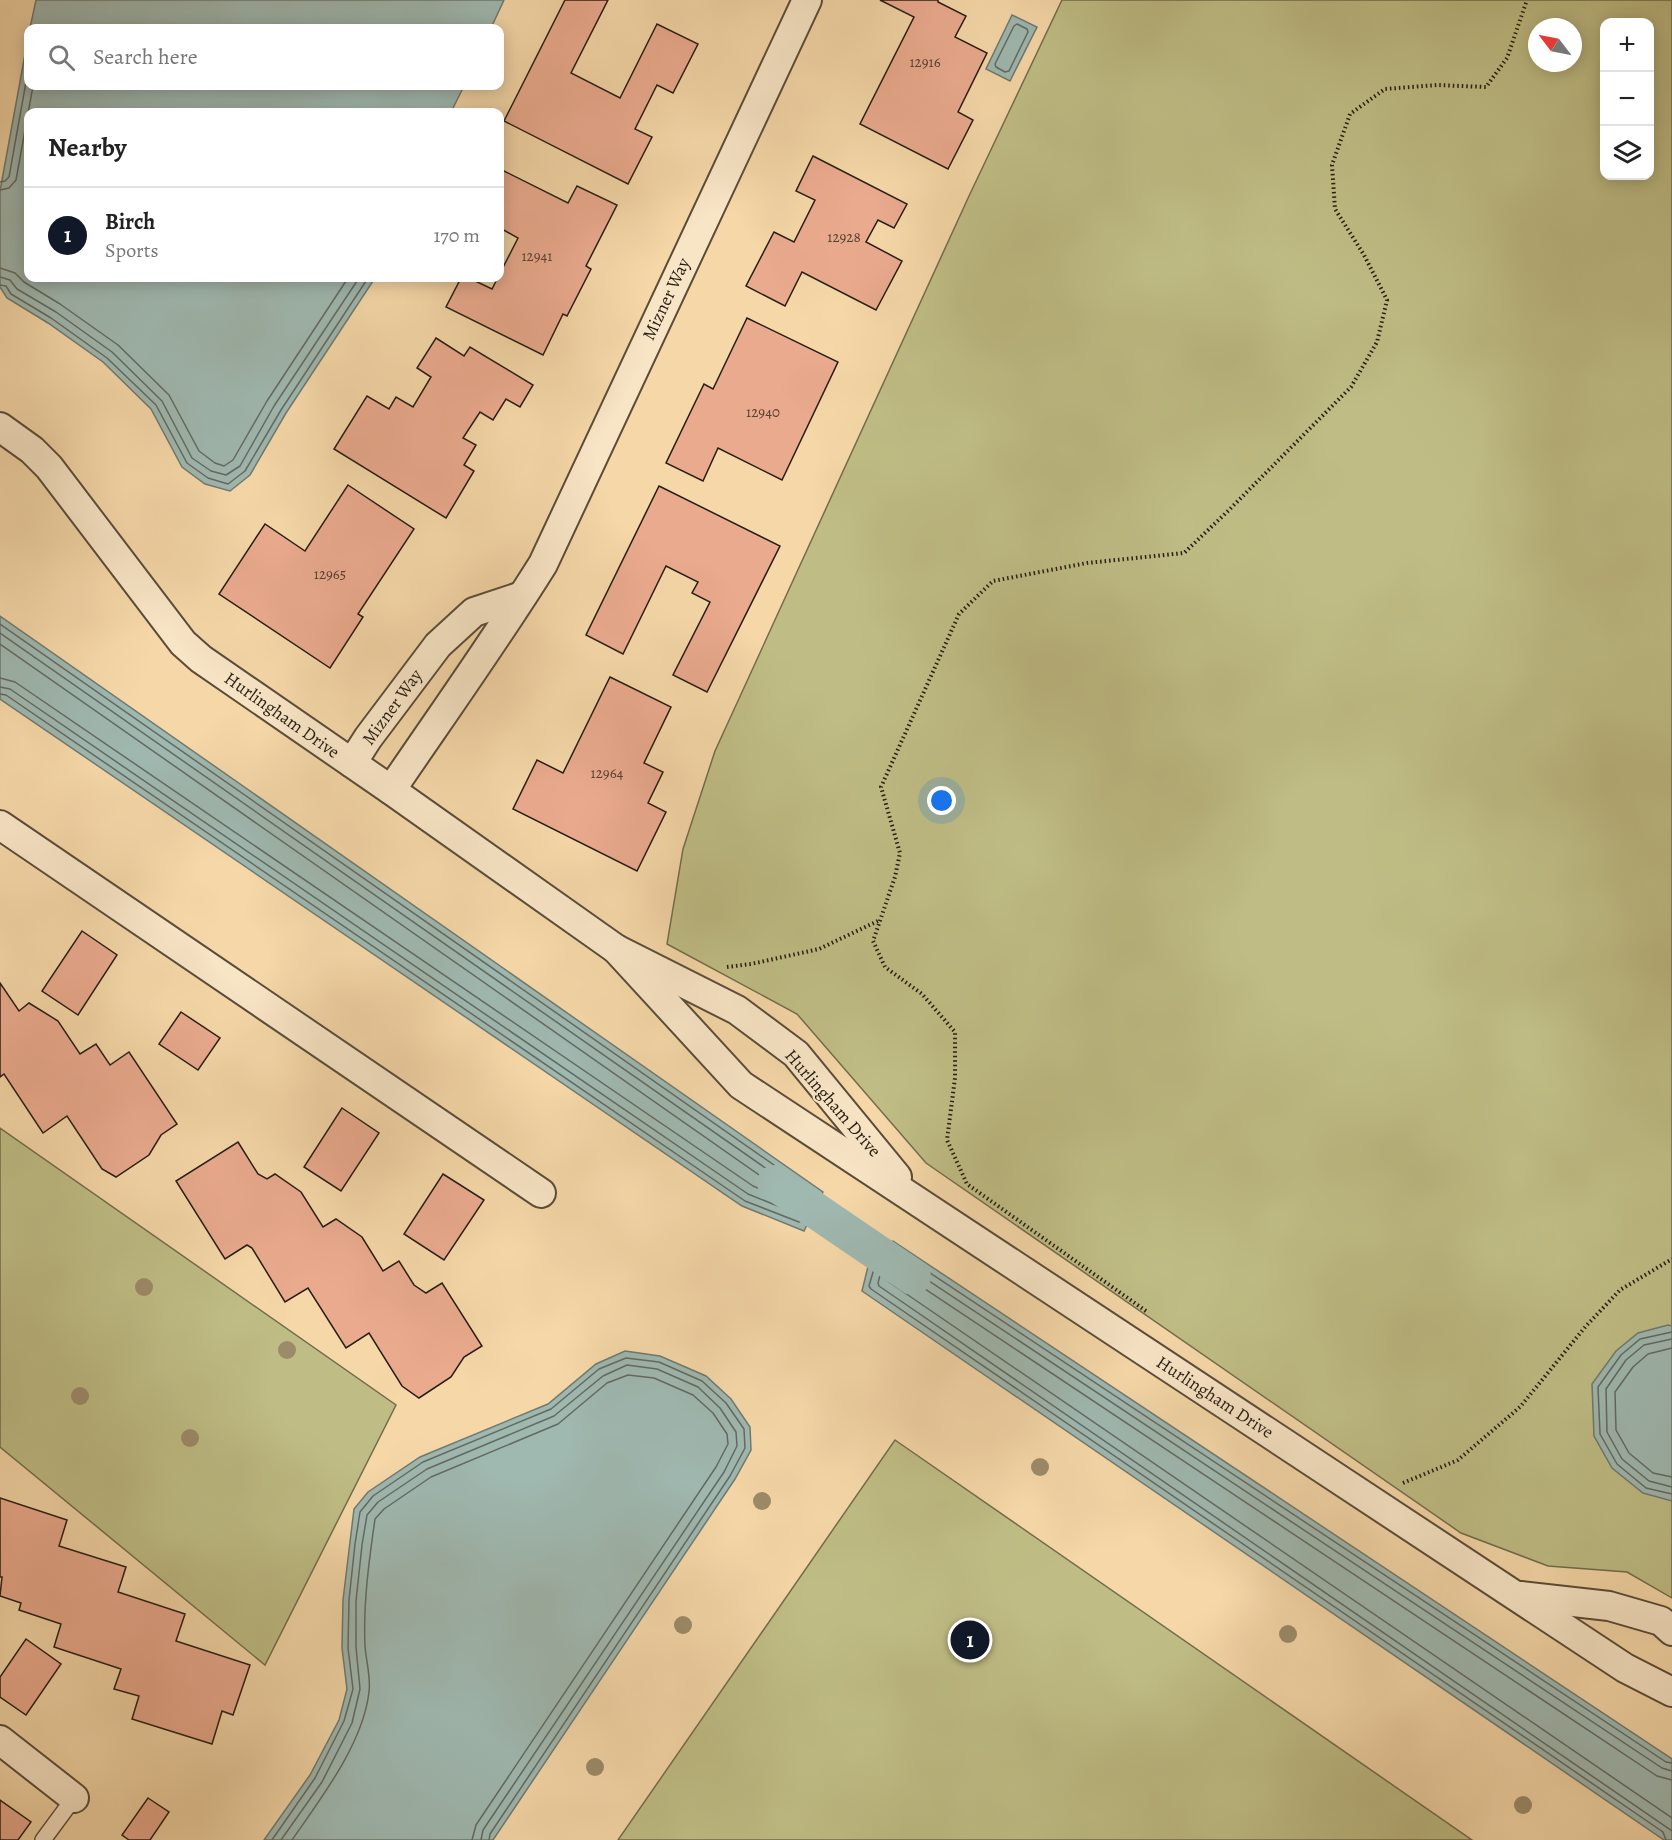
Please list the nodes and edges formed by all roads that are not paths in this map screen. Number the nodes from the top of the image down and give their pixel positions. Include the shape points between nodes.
1 (807, 0) edge
2 (0, 427) edge
3 (522, 596) junction
4 (352, 763) junction
5 (391, 790) junction
6 (0, 825) edge
7 (616, 949) junction
8 (541, 1193) dead end
9 (915, 1199) junction
10 (1515, 1595) junction
11 (1672, 1631) edge
12 (1672, 1692) edge
13 (0, 1740) edge
14 (74, 1798) joint
15 (43, 1840) edge

1 - 3 street, Mizner Way via 543,564
2 - 4 street, Hurlingham Drive via 49,466 183,643
3 - 4 street, Mizner Way via 474,612 438,645
3 - 5 street, Mizner Way
4 - 5 street, Hurlingham Drive
5 - 7 street, Hurlingham Drive
6 - 8 street
7 - 9 street, Hurlingham Drive via 741,1085
7 - 9 street, Hurlingham Drive via 737,1010 796,1054
9 - 10 street, Hurlingham Drive
10 - 11 street, Hurlingham Drive via 1609,1606 1661,1621
10 - 12 street, Hurlingham Drive via 1625,1668
13 - 14 street
14 - 15 lane

